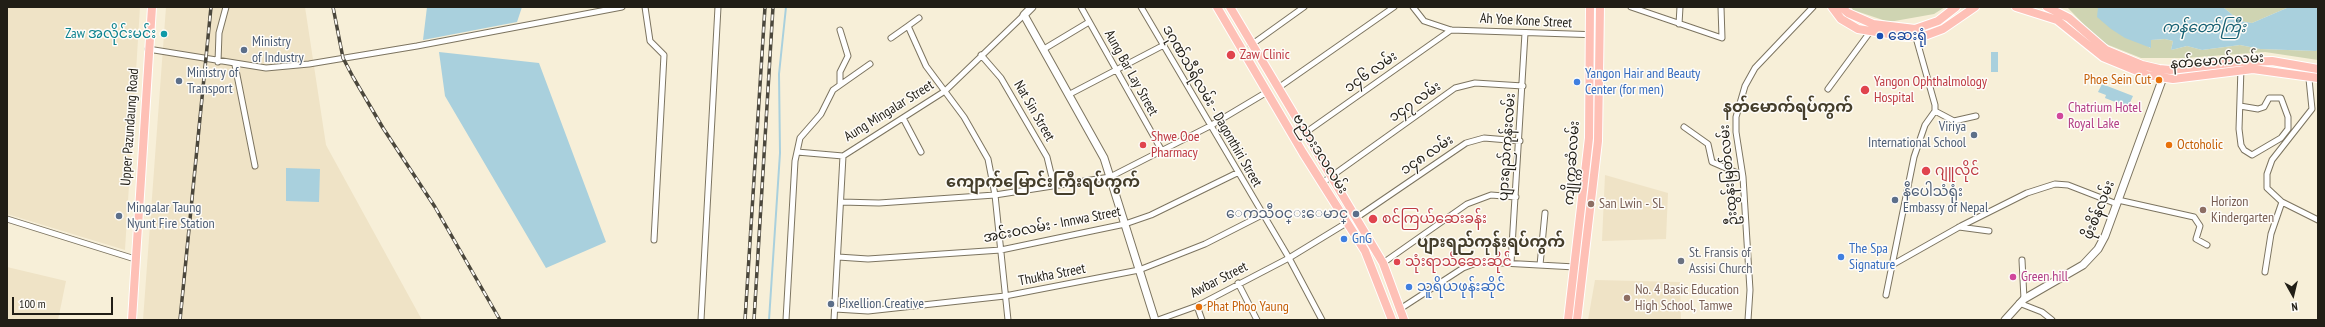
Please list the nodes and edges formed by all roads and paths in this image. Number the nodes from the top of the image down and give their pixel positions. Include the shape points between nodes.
1 (152, 7) edge
2 (226, 7) edge
3 (622, 7) edge
4 (645, 7) edge
5 (718, 7) edge
6 (1032, 7) edge
7 (1081, 7) edge
8 (1140, 7) edge
9 (1217, 7) edge
10 (1230, 7) edge
11 (1304, 7) edge
12 (1394, 7) edge
13 (1413, 7) edge
14 (1590, 7) edge
15 (1600, 7) edge
16 (1631, 7) edge
17 (1680, 7) edge
18 (1721, 7) edge
19 (1813, 7) edge
20 (1832, 7) edge
21 (1841, 7) edge
22 (1956, 7) edge
23 (1975, 7) edge
24 (2016, 7) edge
25 (2047, 7) edge
26 (616, 8) edge
27 (1296, 9) edge
28 (1024, 15) junction
29 (919, 18) dead end
30 (1089, 22) junction
31 (1679, 24) junction
32 (908, 26) junction
33 (840, 30) dead end
34 (1451, 30) junction
35 (1870, 32) junction
36 (1525, 33) junction
37 (1915, 33) junction
38 (1600, 35) junction
39 (1590, 36) junction
40 (892, 38) dead end
41 (1252, 45) junction
42 (1162, 46) junction
43 (148, 49) junction
44 (1044, 49) junction
45 (981, 55) junction
46 (2116, 59) junction
47 (218, 62) junction
48 (234, 64) junction
49 (870, 64) dead end
50 (2240, 66) junction
51 (2318, 69) edge
52 (1115, 70) junction
53 (2308, 73) junction
54 (2165, 74) junction
55 (2318, 78) edge
56 (840, 84) junction
57 (1524, 86) junction
58 (1278, 88) junction
59 (1828, 89) dead end
60 (945, 91) junction
61 (1267, 92) junction
62 (1070, 94) junction
63 (2240, 106) junction
64 (1934, 111) junction
65 (1976, 116) dead end
66 (903, 118) junction
67 (1210, 126) junction
68 (1684, 127) dead end
69 (1305, 133) junction
70 (1520, 141) junction
71 (1162, 151) junction
72 (797, 152) junction
73 (921, 152) dead end
74 (842, 156) junction
75 (255, 166) dead end
76 (1237, 173) junction
77 (1742, 175) junction
78 (1331, 176) junction
79 (1110, 177) junction
80 (1322, 183) junction
81 (1054, 186) junction
82 (995, 195) junction
83 (1516, 197) junction
84 (841, 202) junction
85 (2118, 202) junction
86 (2282, 202) junction
87 (1545, 213) dead end
88 (1262, 215) junction
89 (1356, 218) junction
90 (7, 219) edge
91 (2318, 220) edge
92 (1348, 222) junction
93 (1125, 224) junction
94 (1959, 227) junction
95 (1989, 232) dead end
96 (654, 240) dead end
97 (2208, 245) dead end
98 (1001, 250) junction
99 (838, 257) junction
100 (1289, 258) junction
101 (135, 259) junction
102 (2022, 260) dead end
103 (1383, 263) junction
104 (1511, 263) junction
105 (1540, 265) junction
106 (1892, 265) junction
107 (1575, 267) junction
108 (1139, 270) junction
109 (2265, 272) dead end
110 (1238, 283) junction
111 (1886, 295) dead end
112 (1005, 296) junction
113 (2021, 301) junction
114 (1197, 306) junction
115 (835, 309) junction
116 (1400, 309) junction
117 (132, 320) edge
118 (701, 320) edge
119 (786, 320) edge
120 (834, 320) edge
121 (1008, 320) edge
122 (1155, 320) edge
123 (1158, 320) edge
124 (1202, 320) edge
125 (1257, 320) edge
126 (1322, 320) edge
127 (1392, 320) edge
128 (1404, 320) edge
129 (1568, 320) edge
130 (1577, 320) edge
131 (1748, 320) edge
132 (2005, 320) edge
133 (2052, 320) edge

1 - 43 main road, Upper Pazundaung Road
2 - 47 street via 219,34
3 - 26 street
4 - 96 street via 650,40 664,56
5 - 118 street
6 - 28 street, Aung Mingalar Street
7 - 30 street, Aung Bar Lay Street
8 - 42 street, ဒဂုဏ်သီရိလမ်း - Dagonthiri Street
9 - 61 main road, ဗညားဒလလမ်း
10 - 41 main road, ဗညားဒလလမ်း
11 - 27 street
12 - 58 street
13 - 34 street, Ah Yoe Kone Street via 1424,22
14 - 39 main road, ကျိုက္ကဆံလမ်း
15 - 38 main road, ကျိုက္ကဆံလမ်း
16 - 31 street
17 - 31 street
18 - 31 street via 1722,38
19 - 77 street, ဦးထွန်းမြတ်လမ်း via 1755,68 1745,86 1736,117
20 - 35 main road via 1841,19 1852,27
21 - 37 main road via 1848,13 1874,24
22 - 37 main road via 1938,21
23 - 37 main road via 1943,29
24 - 46 main road, နတ်မောက်လမ်း via 2057,20 2083,43
25 - 46 main road, နတ်မောက်လမ်း via 2069,18
26 - 48 street via 310,64 266,68
27 - 41 street
28 - 44 street
28 - 45 street, Aung Mingalar Street
29 - 32 street
30 - 44 street
30 - 52 street, Aung Bar Lay Street
32 - 40 street
32 - 60 street via 926,66
33 - 56 street via 848,56 840,72
34 - 36 street, Ah Yoe Kone Street
34 - 69 street, ၁၄၆ လမ်း
35 - 37 main road
35 - 59 street
36 - 39 street, Ah Yoe Kone Street
36 - 57 street, ပျားရည်ကုန်းလမ်း
37 - 64 street via 1935,105
38 - 39 street, Ah Yoe Kone Street
38 - 130 main road, ကျိုက္ကဆံလမ်း via 1598,141
39 - 107 main road, ကျိုက္ကဆံလမ်း via 1589,138
41 - 58 main road, ဗညားဒလလမ်း
42 - 52 street
42 - 67 street, ဒဂုဏ်သီရိလမ်း - Dagonthiri Street
43 - 47 street
43 - 101 main road, Upper Pazundaung Road
44 - 62 street
45 - 60 street, Aung Mingalar Street
45 - 81 street, Nat Sin Street via 1001,78 1047,157
46 - 54 main road, နတ်မောက်လမ်း via 2147,75
47 - 48 street
48 - 75 street
49 - 56 street
50 - 53 main road, နတ်မောက်လမ်း
50 - 54 main road, နတ်မောက်လမ်း via 2198,76
50 - 63 street
51 - 53 main road, နတ်မောက်လမ်း
52 - 62 street
52 - 71 street, Aung Bar Lay Street
53 - 55 main road, နတ်မောက်လမ်း
53 - 86 street via 2312,109 2272,160 2267,174 2267,188
54 - 85 street, ဖိုးစိန်လမ်း
56 - 72 street via 829,95 823,110 800,138
57 - 70 street, ပျားရည်ကုန်းလမ်း
57 - 78 street, ၁၄၇ လမ်း via 1474,83 1456,88
58 - 69 main road, ဗညားဒလလမ်း
60 - 66 street, Aung Mingalar Street
60 - 82 street via 964,116 988,159
61 - 67 street
61 - 80 main road, ဗညားဒလလမ်း
62 - 79 street via 1100,148
63 - 63 street via 2258,109 2264,107 2269,98 2280,98 2288,117 2288,129 2281,138 2252,155 2240,145
64 - 65 street via 1954,121
64 - 106 street via 1914,157
66 - 73 street
66 - 74 street, Aung Mingalar Street
67 - 71 street
67 - 76 street, ဒဂုဏ်သီရိလမ်း - Dagonthiri Street
68 - 77 street via 1708,144 1712,162
69 - 78 main road, ဗညားဒလလမ်း
70 - 83 street, ပျားရည်ကုန်းလမ်း
70 - 89 street, ၁၄၈ လမ်း via 1484,138 1466,143
71 - 79 street
72 - 74 street
72 - 119 street via 794,161
74 - 84 street, Aung Mingalar Street
76 - 88 street, ဒဂုဏ်သီရိလမ်း - Dagonthiri Street
76 - 93 street, အင်းဝလမ်း - Innwa Street via 1151,215
77 - 131 street, ဦးထွန်းမြတ်လမ်း via 1750,290
78 - 80 street, ၁၄၇ လမ်း
78 - 89 main road, ဗညားဒလလမ်း
79 - 81 street
79 - 93 street
80 - 92 main road, ဗညားဒလလမ်း
81 - 82 street
82 - 84 street via 879,203
82 - 98 street
83 - 103 street via 1491,195 1467,204
83 - 104 street, ပျားရည်ကုန်းလမ်း
84 - 99 street, Aung Mingalar Street
85 - 94 street via 2068,185 2055,184 2027,193
85 - 97 street via 2194,217 2200,226 2196,239
85 - 113 street, ဖိုးစိန်လမ်း via 2105,236 2087,262
86 - 91 street
86 - 109 street via 2271,234
87 - 105 street
88 - 100 street, ဒဂုဏ်သီရိလမ်း - Dagonthiri Street
88 - 108 street, Thukha Street via 1205,244
89 - 103 main road, ဗညားဒလလမ်း
90 - 101 street
92 - 100 street, Awbar Street
92 - 127 main road, ဗညားဒလလမ်း via 1368,257
93 - 98 street, အင်းဝလမ်း - Innwa Street
93 - 108 street
94 - 95 street
94 - 106 street
98 - 99 street, အင်းဝလမ်း - Innwa Street via 868,259
98 - 112 street
99 - 115 street, Aung Mingalar Street
100 - 110 street, Awbar Street
100 - 126 street, ဒဂုဏ်သီရိလမ်း - Dagonthiri Street
101 - 117 main road, Upper Pazundaung Road
102 - 113 street
103 - 116 main road, ဗညားဒလလမ်း
104 - 105 street
104 - 116 street via 1484,262 1463,268
105 - 107 street
106 - 111 street
107 - 129 main road, ကျိုက္ကဆံလမ်း
108 - 112 street, Thukha Street
108 - 122 street
110 - 114 street, Awbar Street
110 - 125 street
112 - 115 street, Thukha Street via 868,311
112 - 121 street
113 - 132 street, ဖိုးစိန်လမ်း
113 - 133 street
114 - 123 street, Awbar Street
114 - 124 street
115 - 120 street, Aung Mingalar Street
116 - 128 main road, ဗညားဒလလမ်း

